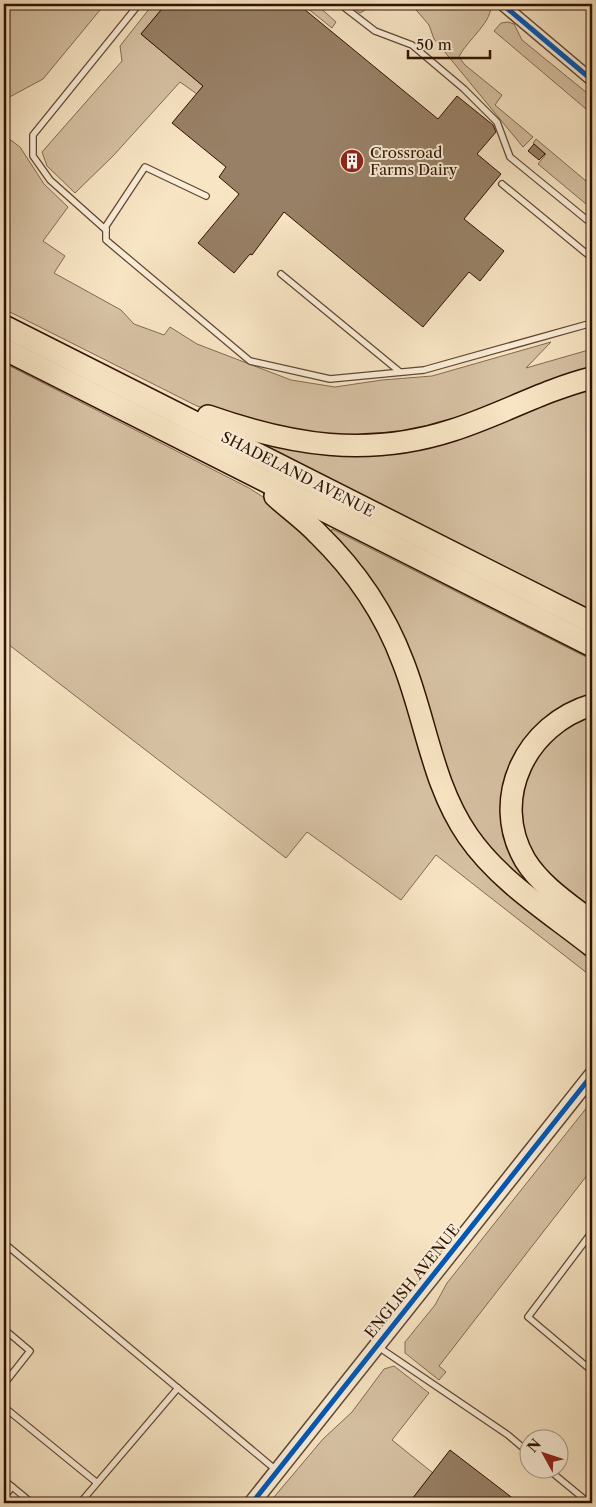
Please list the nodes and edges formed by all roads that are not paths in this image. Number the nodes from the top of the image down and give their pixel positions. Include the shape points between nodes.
1 (139, 4) edge
2 (340, 4) edge
3 (502, 4) edge
4 (592, 80) edge
5 (502, 184) dead end
6 (206, 196) dead end
7 (592, 224) edge
8 (106, 230) junction
9 (592, 258) edge
10 (281, 274) dead end
11 (592, 323) edge
12 (4, 326) edge
13 (4, 349) edge
14 (400, 372) junction
15 (592, 378) edge
16 (136, 392) junction
17 (256, 477) junction
18 (592, 623) edge
19 (592, 646) edge
20 (592, 704) edge
21 (592, 922) edge
22 (592, 946) edge
23 (592, 1075) edge
24 (592, 1232) edge
25 (586, 1240) junction
26 (4, 1243) edge
27 (592, 1244) edge
28 (4, 1329) edge
29 (377, 1346) junction
30 (592, 1371) edge
31 (4, 1384) edge
32 (178, 1388) junction
33 (4, 1407) edge
34 (518, 1444) edge
35 (277, 1471) junction
36 (4, 1480) edge
37 (561, 1480) edge
38 (96, 1482) junction
39 (12, 1487) junction
40 (4, 1497) edge
41 (32, 1503) edge
42 (80, 1503) edge
43 (252, 1503) edge
44 (589, 1503) edge

1 - 8 lane via 33,136 33,156 50,180
2 - 7 lane via 374,31 412,44 464,89 497,122 510,157
3 - 4 street
5 - 9 lane
6 - 8 lane via 145,167
8 - 14 lane via 106,240 110,245 250,361 330,379
10 - 14 lane
11 - 14 lane via 424,370
12 - 16 highway, SHADELAND AVENUE
13 - 17 highway, SHADELAND AVENUE
15 - 16 highway via 453,430 408,441 357,446 271,437
16 - 18 highway, SHADELAND AVENUE
17 - 19 highway, SHADELAND AVENUE
17 - 22 highway via 332,547 376,607 404,663 444,792 468,837 506,878
20 - 21 highway via 558,720 541,734 530,749 516,780 512,815 520,850 533,871
23 - 29 street, ENGLISH AVENUE
24 - 25 lane
25 - 27 lane
25 - 30 lane via 528,1317
26 - 32 lane
28 - 31 lane via 30,1352
29 - 34 lane
29 - 35 street, ENGLISH AVENUE
32 - 35 lane
32 - 38 lane
33 - 38 lane
35 - 43 street, ENGLISH AVENUE
36 - 39 lane
37 - 44 lane
38 - 42 lane
39 - 40 lane
39 - 41 lane

